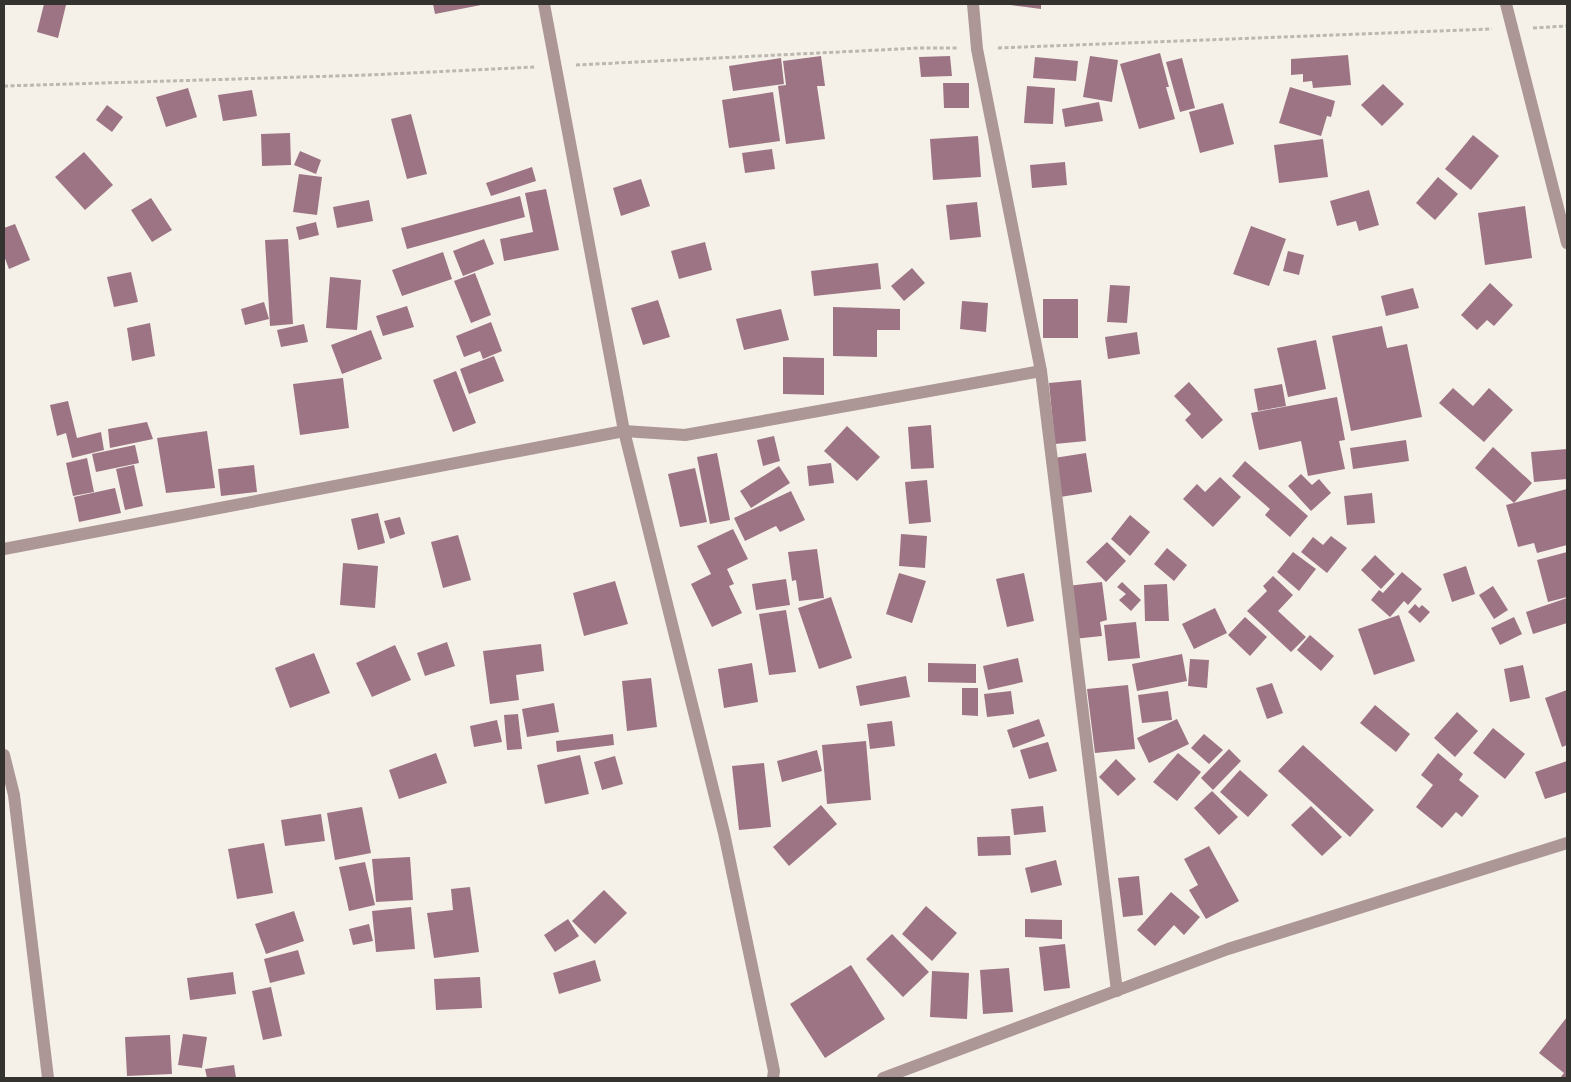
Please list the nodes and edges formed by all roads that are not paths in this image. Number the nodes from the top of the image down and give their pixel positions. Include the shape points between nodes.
1 (544, 4) edge
2 (973, 4) edge
3 (1506, 4) edge
4 (1567, 243) edge
5 (1041, 371) junction
6 (624, 431) junction
7 (4, 549) edge
8 (4, 755) edge
9 (1567, 843) edge
10 (1116, 990) junction
11 (48, 1078) edge
12 (773, 1078) edge
13 (882, 1078) edge

1 - 6 street
2 - 5 street via 977,49
3 - 4 street
5 - 6 street via 685,435
5 - 10 street
6 - 7 street
6 - 12 street via 724,833
8 - 11 street via 14,795
9 - 10 street via 1228,949
10 - 13 street

